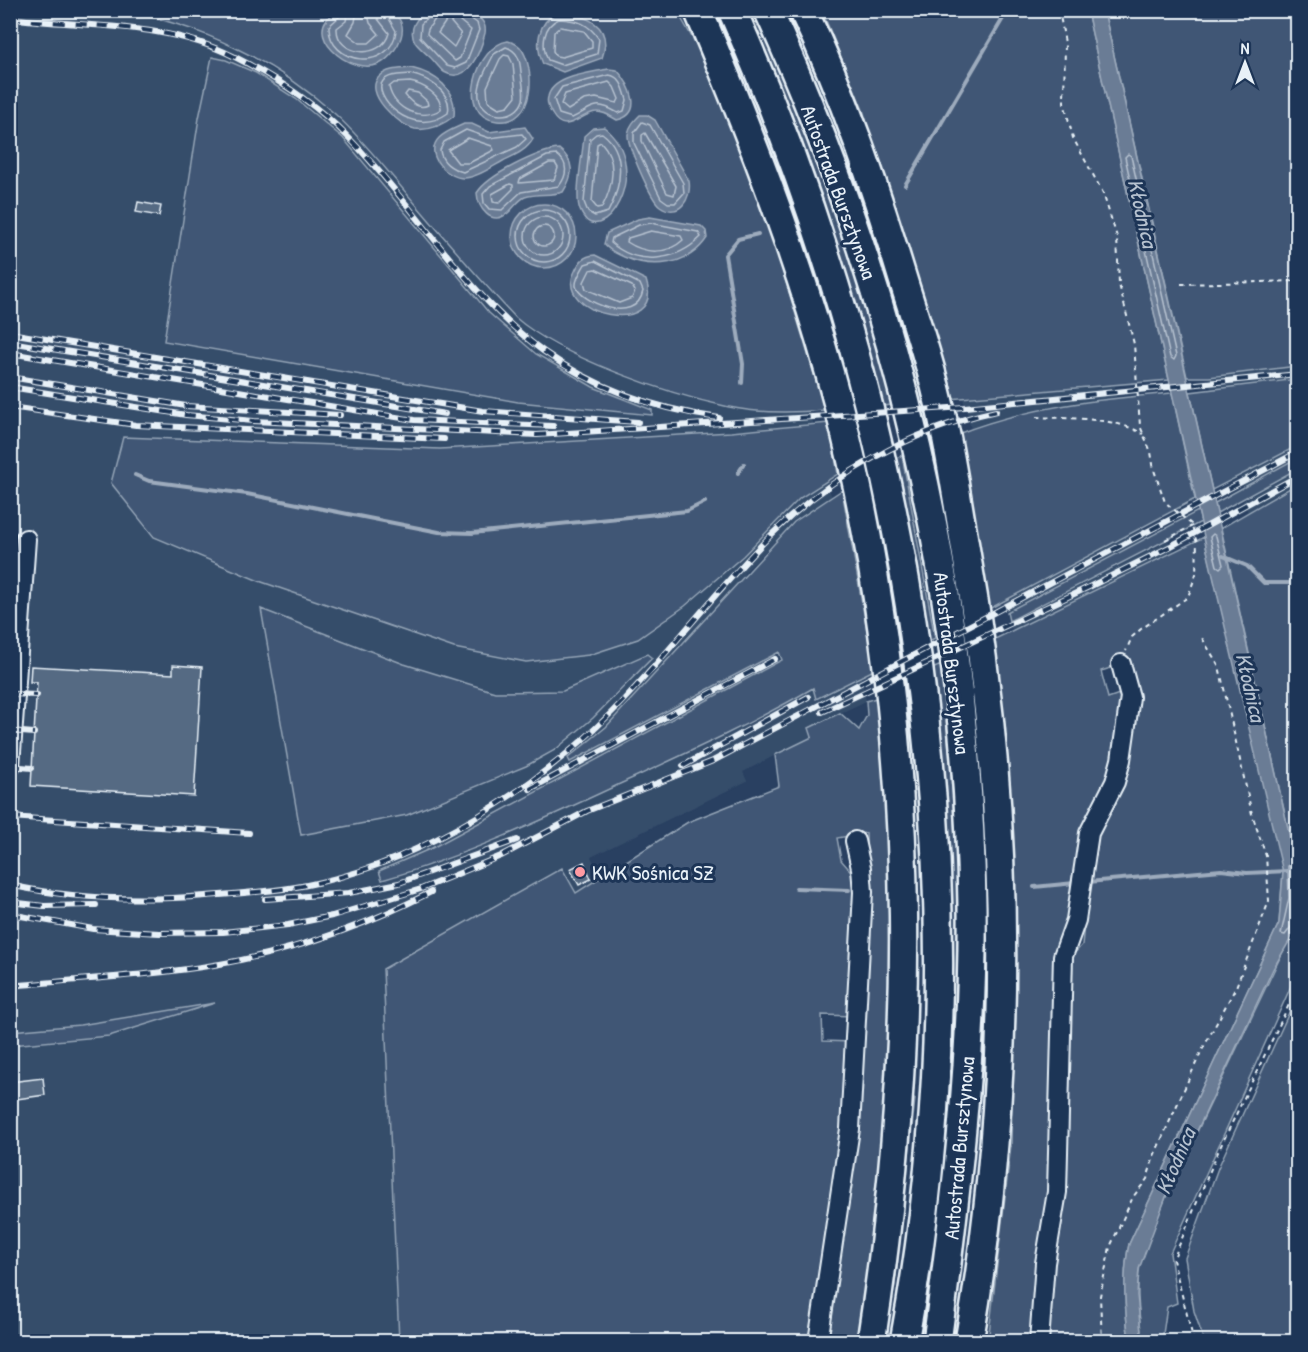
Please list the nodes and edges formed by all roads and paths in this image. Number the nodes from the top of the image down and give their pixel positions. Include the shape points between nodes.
1 (687, 10) edge
2 (698, 10) edge
3 (732, 10) edge
4 (768, 10) edge
5 (1059, 10) edge
6 (808, 17) edge
7 (714, 48) junction
8 (1298, 281) edge
9 (1181, 284) dead end
10 (1035, 417) dead end
11 (1143, 434) junction
12 (1192, 526) junction
13 (26, 539) dead end
14 (1165, 540) dead end
15 (1202, 638) dead end
16 (1121, 664) joint
17 (10, 766) edge
18 (855, 841) dead end
19 (1298, 986) edge
20 (975, 1306) junction
21 (818, 1341) edge
22 (871, 1341) edge
23 (904, 1341) edge
24 (937, 1341) edge
25 (969, 1341) edge
26 (974, 1341) edge
27 (1039, 1341) edge
28 (1102, 1341) edge
29 (1194, 1341) edge

1 - 7 highway
2 - 7 highway
3 - 23 highway, Autostrada Bursztynowa via 802,184 849,327 887,483 922,684 937,909 936,1026 926,1181
4 - 24 highway, Autostrada Bursztynowa via 818,128 893,357 924,474 957,675 969,815 972,920 967,1066
5 - 11 path via 1065,43 1064,102 1073,138 1103,193 1116,237 1119,284 1135,358 1137,408
6 - 20 highway via 884,218 932,374 985,668 998,802 1001,1043 990,1195
7 - 22 highway via 782,222 834,393 857,488 889,689 903,854 904,1022 896,1159
8 - 9 path
10 - 11 path via 1100,422
11 - 12 path via 1165,502
12 - 14 path
12 - 16 path via 1197,543 1191,591 1180,604 1132,637
13 - 17 lane
15 - 28 path via 1219,666 1249,802 1266,856 1269,901 1236,987 1201,1052 1147,1179 1133,1197 1110,1247 1100,1296
16 - 27 lane via 1130,697 1121,760 1115,782 1089,833 1076,920 1063,956 1057,1192 1045,1263
18 - 21 lane via 863,892 848,1029 850,1129
19 - 29 path via 1217,1154 1173,1260
20 - 25 highway
20 - 26 highway

